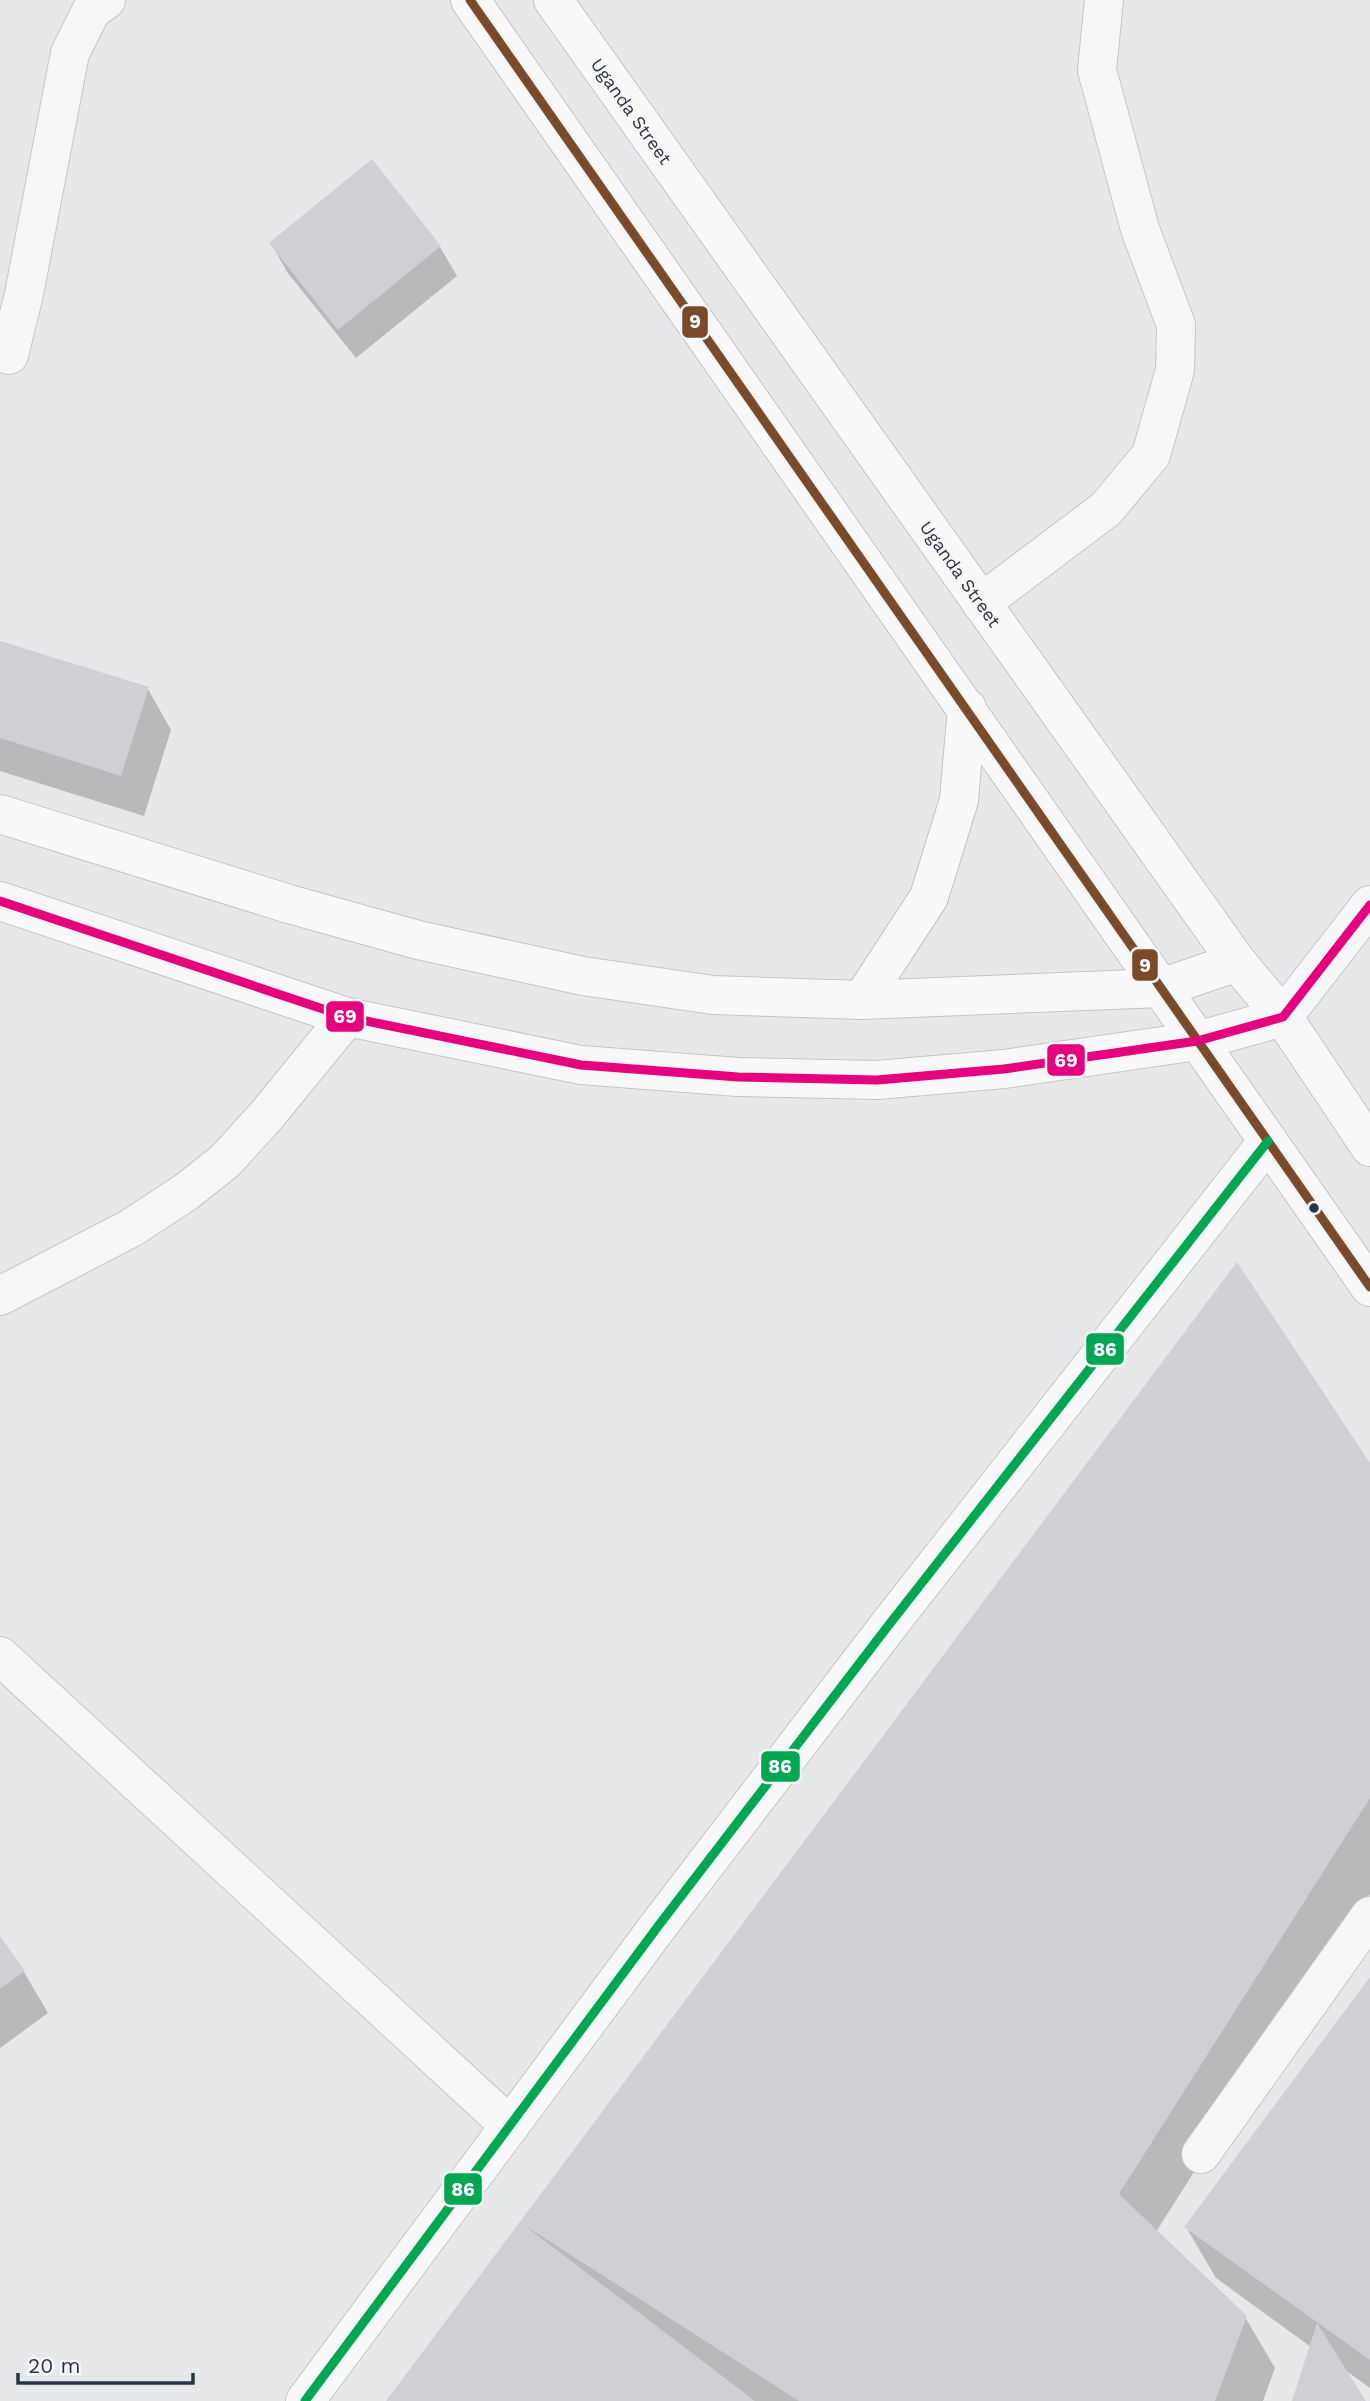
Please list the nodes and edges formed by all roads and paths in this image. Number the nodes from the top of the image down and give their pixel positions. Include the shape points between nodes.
1 (106, 0) edge
2 (470, 0) edge
3 (553, 0) edge
4 (1104, 0) edge
5 (9, 355) dead end
6 (981, 603) junction
7 (967, 708) junction
8 (0, 814) edge
9 (0, 901) edge
10 (1370, 905) edge
11 (1237, 962) junction
12 (1161, 988) junction
13 (862, 1000) junction
14 (347, 1017) junction
15 (1283, 1017) junction
16 (1197, 1041) junction
17 (1268, 1141) junction
18 (1370, 1147) edge
19 (1370, 1287) edge
20 (0, 1296) edge
21 (0, 1656) edge
22 (1370, 1916) edge
23 (510, 2126) junction
24 (1201, 2154) dead end
25 (305, 2401) edge

1 - 5 street via 91,11 70,53
2 - 7 main road
3 - 6 main road, Uganda Street
4 - 6 street via 1097,70 1140,229 1176,325 1175,370 1151,455 1106,509
6 - 11 main road, Uganda Street
7 - 12 main road
7 - 13 main road via 959,800 929,897
8 - 13 main road via 418,940 583,976 713,995
9 - 14 main road
10 - 15 street
11 - 12 main road
11 - 15 main road, Uganda Street
12 - 13 main road
12 - 16 main road
14 - 16 main road via 581,1065 738,1077 877,1080 1004,1069
14 - 20 street via 225,1161 131,1228
15 - 16 main road
15 - 18 main road, Uganda Street
16 - 17 main road
17 - 19 main road
17 - 23 main road via 880,1637
21 - 23 street
22 - 24 street
23 - 25 main road

